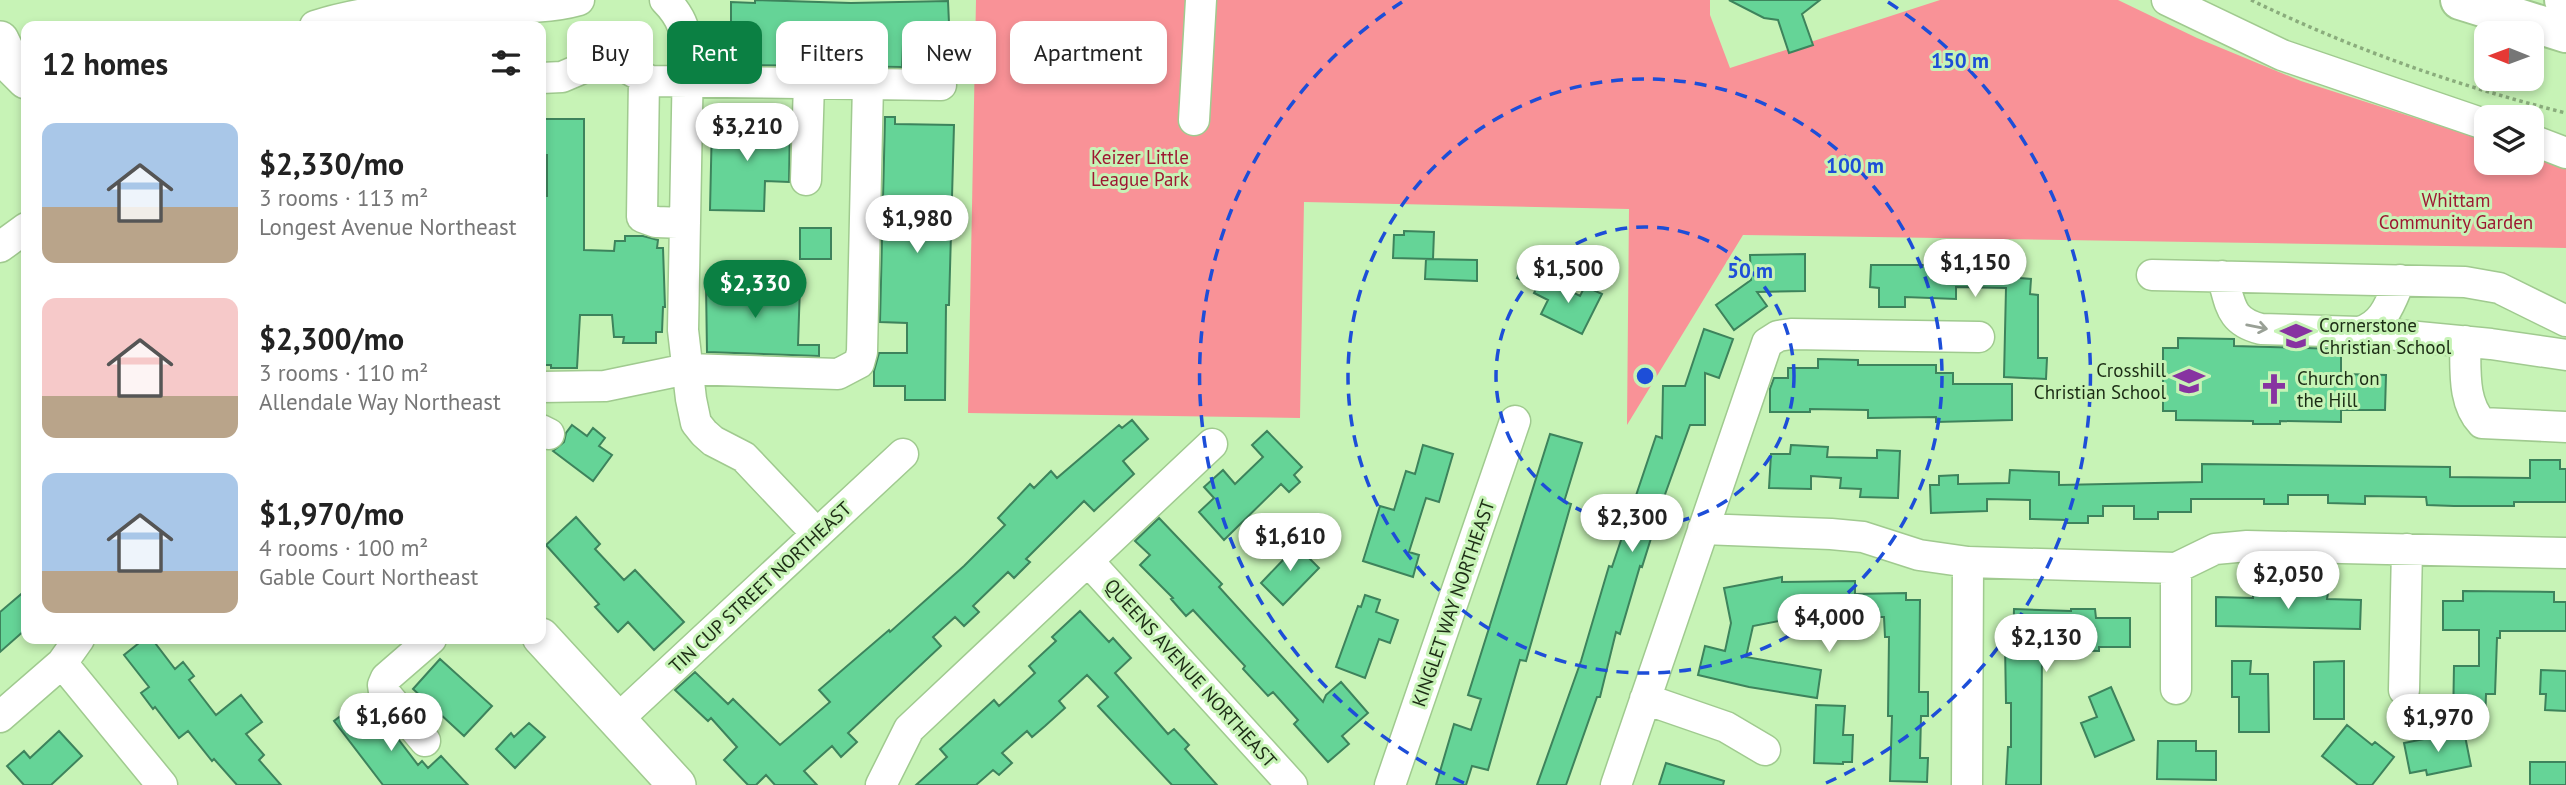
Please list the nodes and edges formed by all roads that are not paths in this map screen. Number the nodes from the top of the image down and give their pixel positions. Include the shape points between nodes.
1 (579, 0) edge
2 (665, 0) edge
3 (1201, 0) edge
4 (2167, 0) edge
5 (2460, 0) edge
6 (409, 12) edge
7 (331, 21) edge
8 (681, 21) edge
9 (2566, 33) edge
10 (567, 75) edge
11 (546, 78) edge
12 (644, 84) edge
13 (688, 84) edge
14 (809, 84) edge
15 (868, 84) joint
16 (941, 85) dead end
17 (1194, 120) dead end
18 (2474, 121) edge
19 (2544, 145) edge
20 (2566, 153) edge
21 (806, 180) dead end
22 (685, 223) junction
23 (21, 232) edge
24 (0, 247) edge
25 (2152, 275) dead end
26 (2222, 276) junction
27 (2400, 280) junction
28 (2566, 321) edge
29 (2374, 325) junction
30 (1979, 337) dead end
31 (2465, 341) junction
32 (2566, 355) edge
33 (687, 369) junction
34 (546, 387) edge
35 (1516, 421) dead end
36 (2566, 427) edge
37 (1212, 444) dead end
38 (903, 454) dead end
39 (1703, 529) junction
40 (817, 534) junction
41 (2407, 550) junction
42 (2566, 553) edge
43 (1089, 562) junction
44 (1968, 562) junction
45 (2176, 568) junction
46 (546, 642) edge
47 (75, 644) edge
48 (425, 644) edge
49 (62, 663) junction
50 (2176, 689) dead end
51 (2404, 690) dead end
52 (1645, 699) junction
53 (0, 717) edge
54 (617, 720) junction
55 (425, 741) dead end
56 (1765, 750) dead end
57 (162, 785) edge
58 (677, 785) edge
59 (881, 785) edge
60 (1292, 785) edge
61 (1390, 785) edge
62 (1616, 785) edge
63 (1967, 785) edge

1 - 6 street via 556,6
2 - 8 street
3 - 17 street
4 - 18 street via 2282,55
5 - 9 highway
6 - 7 street via 379,11
10 - 11 street
12 - 22 street via 642,216 656,222
13 - 22 street
14 - 21 street
15 - 16 street
15 - 33 street via 863,352 859,363 838,374
19 - 20 street
22 - 33 street
23 - 24 street
25 - 26 street
26 - 27 street
26 -> 29 street via 2235,317 2247,326 2359,332
27 - 28 street via 2499,288
27 - 29 street via 2385,314
29 - 31 street via 2397,335
30 - 39 street via 1791,334 1767,343
31 - 32 street
31 - 36 street via 2466,389 2473,414 2482,423
33 - 34 street via 604,386
33 - 40 street via 696,423 704,433 744,457
35 - 61 street, KINGLET WAY NORTHEAST
37 - 43 street
38 - 40 street, TIN CUP STREET NORTHEAST
39 - 44 street via 1863,537 1919,555
39 - 52 street
40 - 54 street, TIN CUP STREET NORTHEAST
41 - 42 street
41 - 45 street via 2247,545 2215,550
41 - 51 street
43 - 59 street via 909,729
43 - 60 street, QUEENS AVENUE NORTHEAST
44 - 45 street
44 - 63 street
45 - 50 street
46 - 54 main road
47 - 49 street
48 - 55 street via 383,685
49 - 53 street
49 - 57 street
52 - 56 street via 1726,727
52 - 62 street
54 - 58 main road

